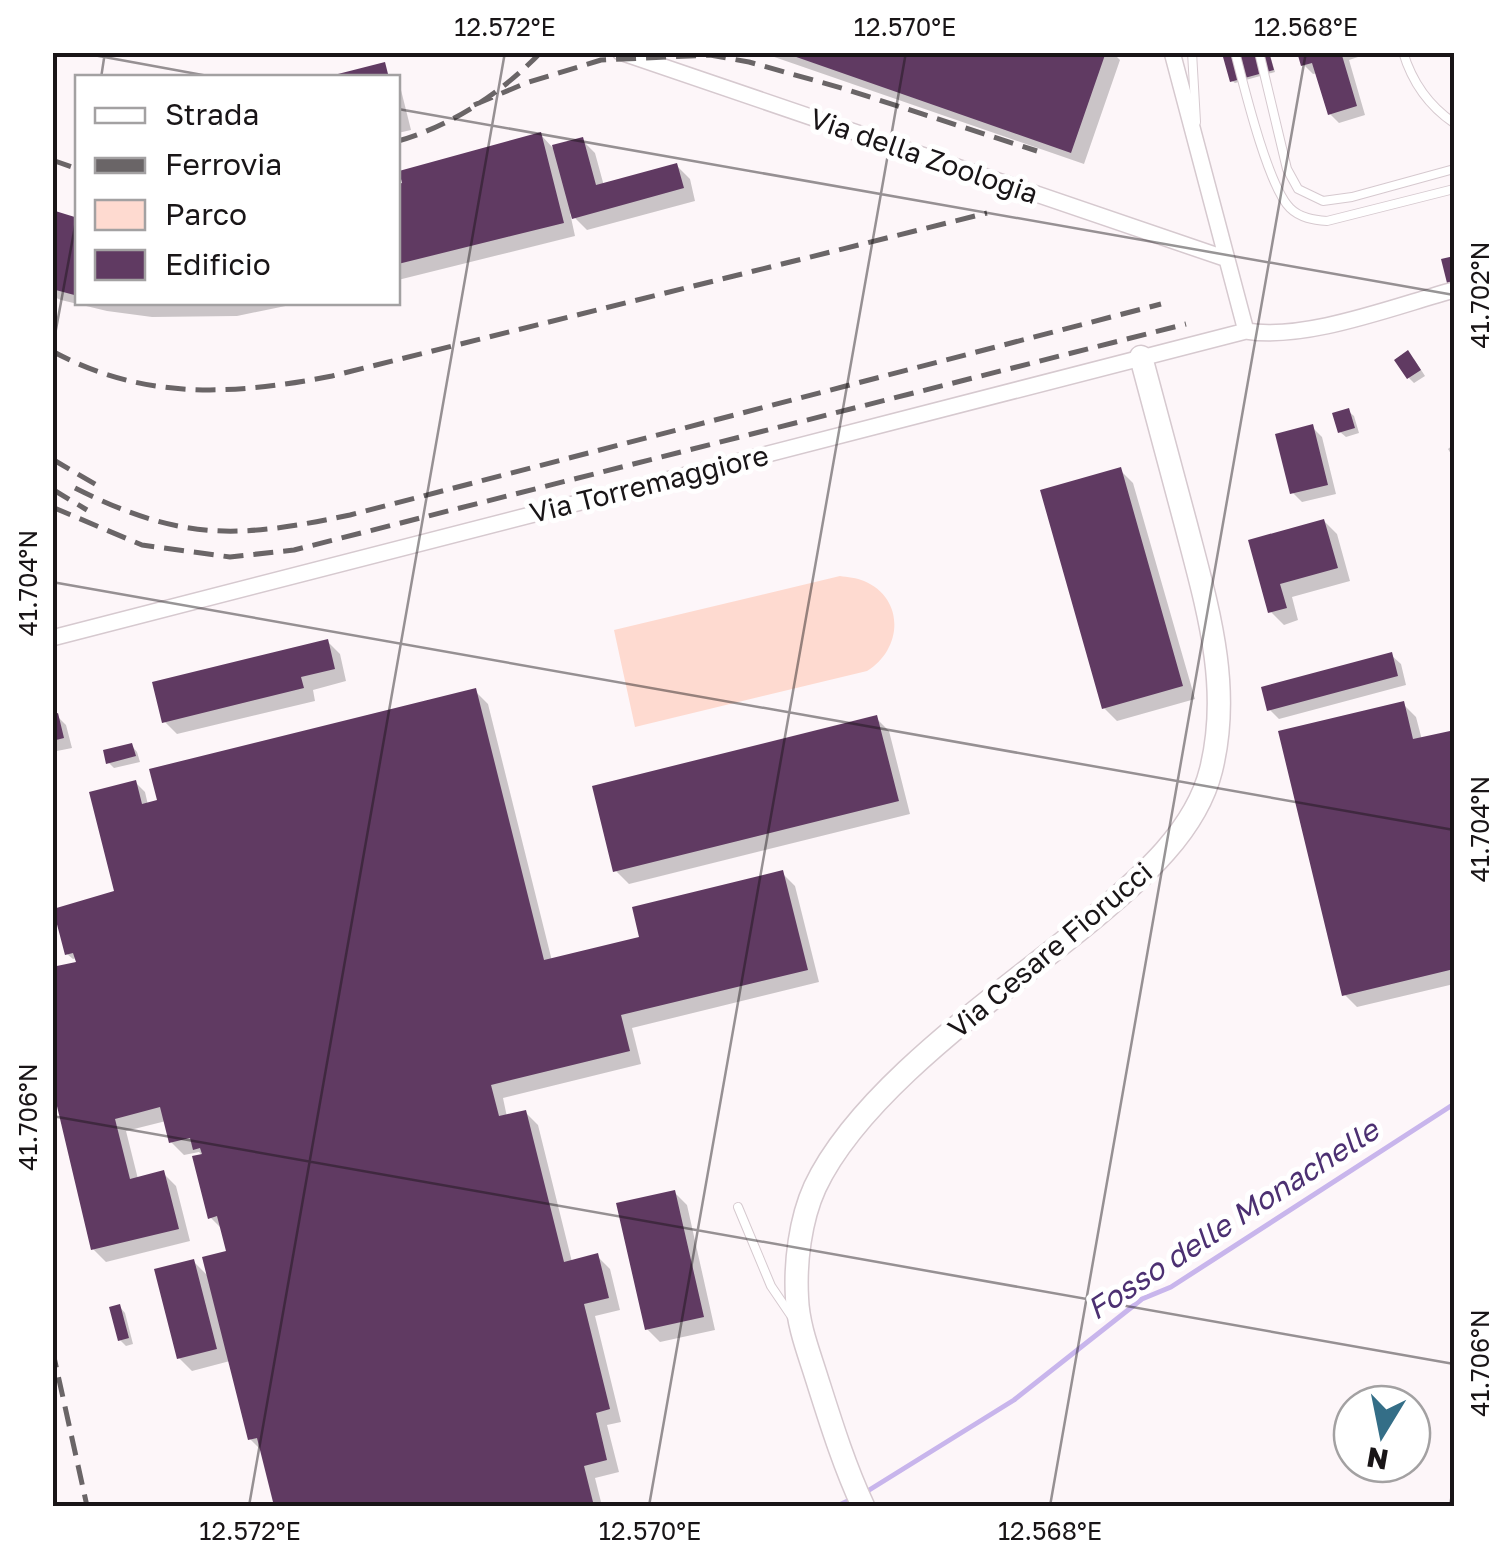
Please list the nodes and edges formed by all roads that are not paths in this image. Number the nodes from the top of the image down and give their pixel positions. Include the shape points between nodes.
1 (620, 52) edge
2 (1172, 52) edge
3 (1192, 52) edge
4 (1235, 52) edge
5 (1259, 52) edge
6 (1403, 52) edge
7 (1454, 123) edge
8 (1197, 146) junction
9 (1454, 169) edge
10 (1454, 188) edge
11 (1227, 259) junction
12 (1454, 290) edge
13 (1246, 330) junction
14 (1141, 357) junction
15 (52, 638) edge
16 (738, 1207) dead end
17 (803, 1334) junction
18 (864, 1506) edge

1 - 11 street, Via della Zoologia
2 - 8 street
3 - 8 lane
4 - 10 lane via 1274,186 1292,210 1327,221
5 - 9 lane via 1286,169 1298,189 1323,201
6 - 7 lane via 1424,96
8 - 11 street
11 - 13 street
12 - 13 street, Via Torremaggiore via 1300,331
13 - 14 street, Via Torremaggiore
14 - 15 street, Via Torremaggiore
14 - 17 street, Via Cesare Fiorucci via 1214,638 1220,702 1210,775 1160,858 894,1084 836,1154 814,1189 802,1233 796,1279
16 - 17 lane via 772,1286
17 - 18 street, Via Cesare Fiorucci

